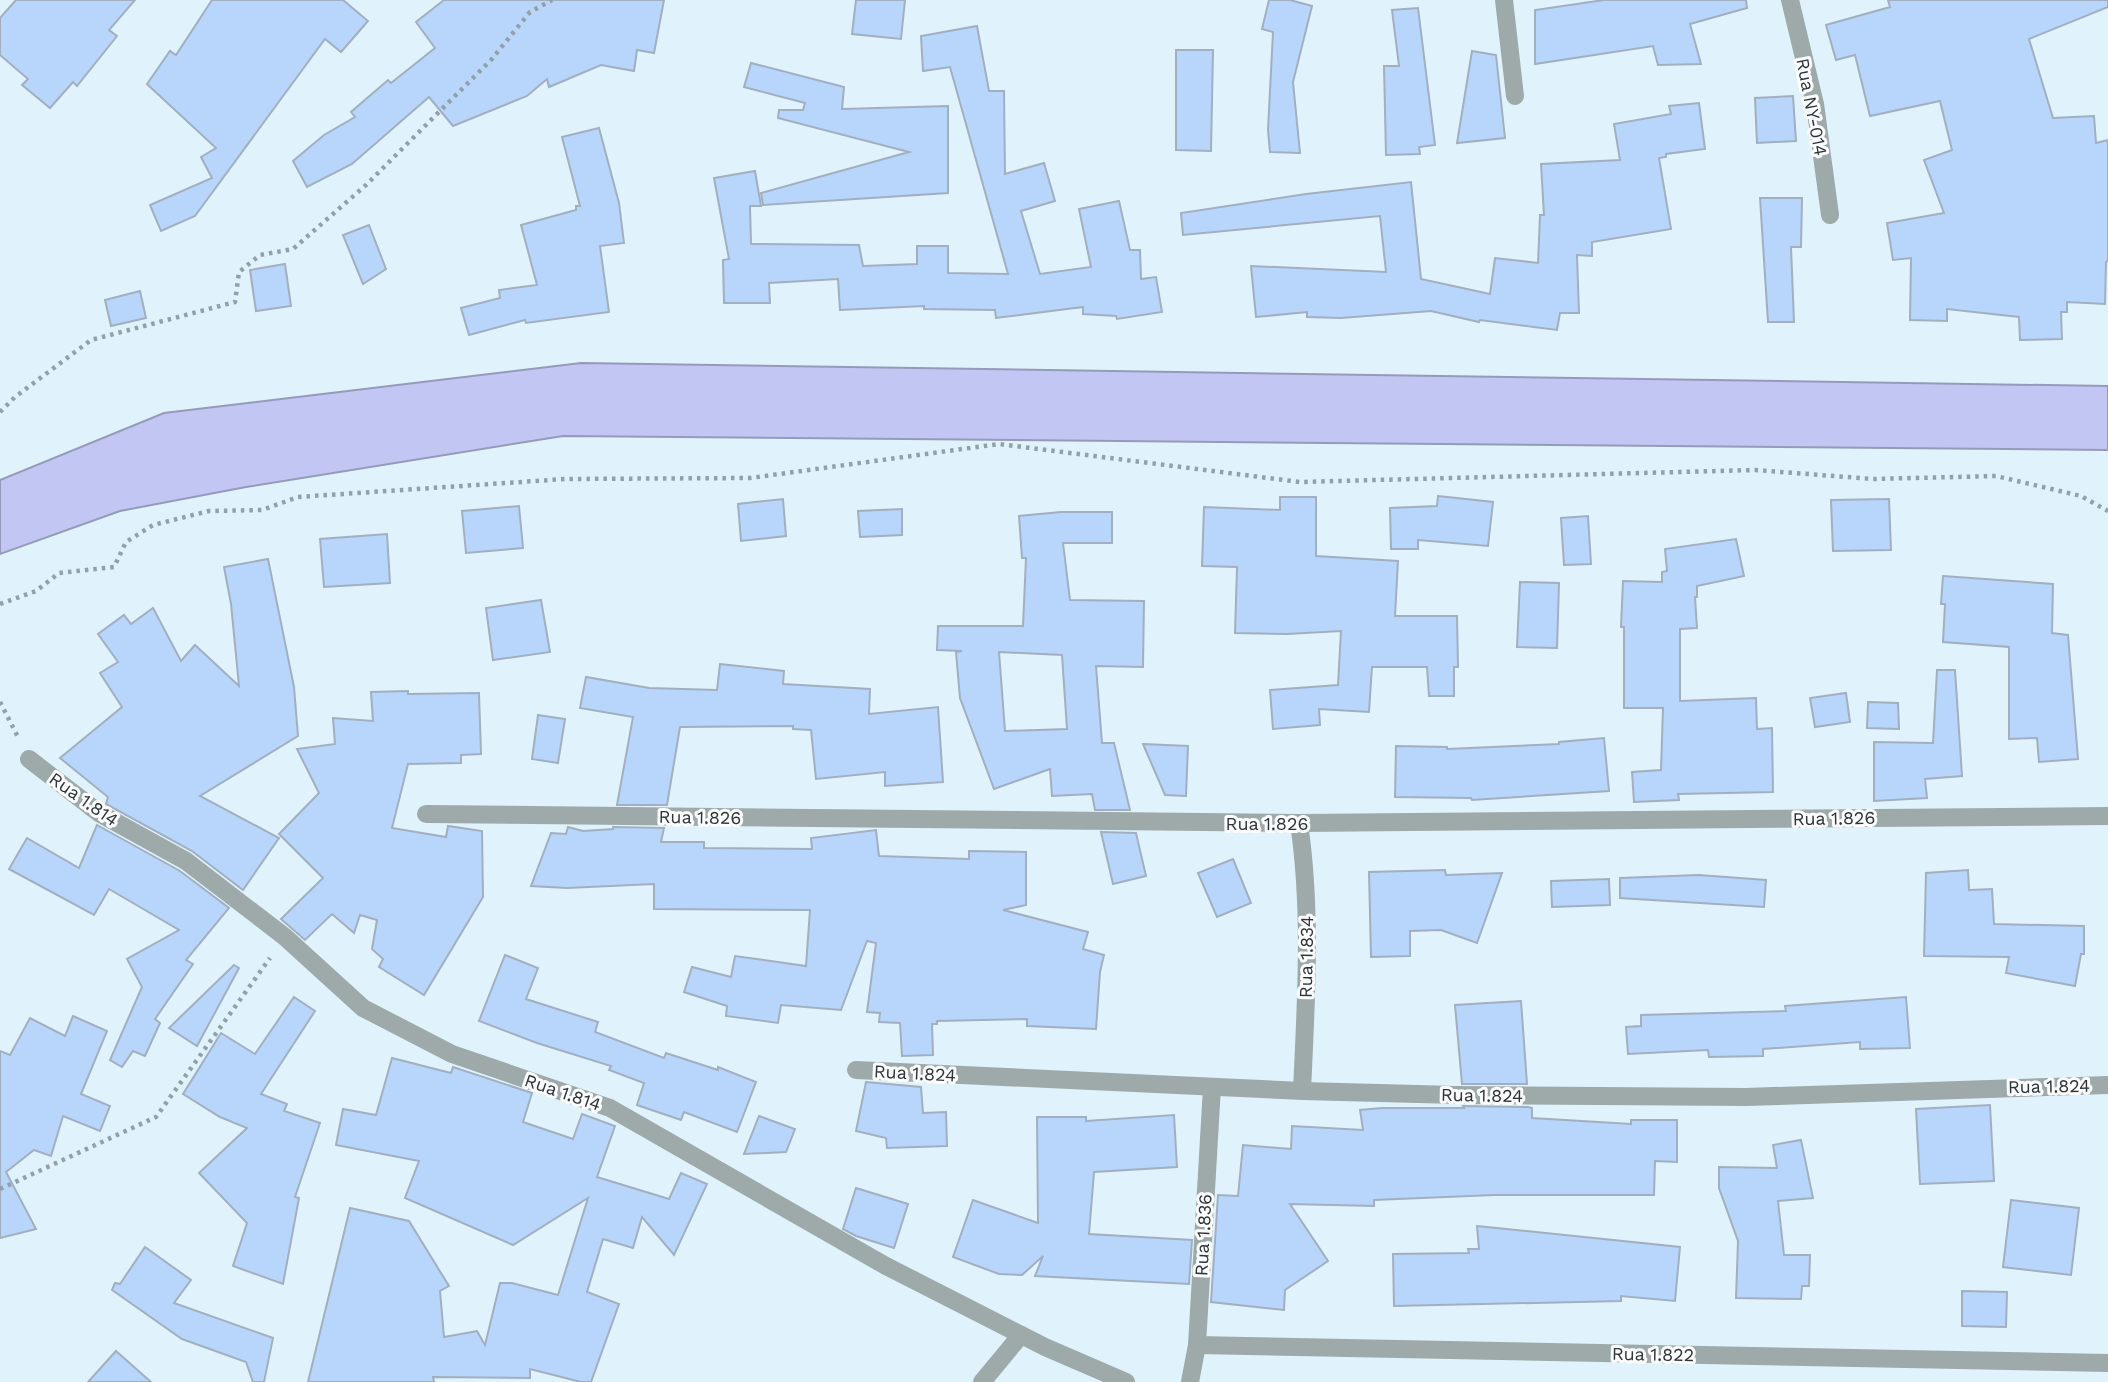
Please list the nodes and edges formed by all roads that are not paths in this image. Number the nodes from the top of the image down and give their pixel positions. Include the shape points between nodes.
1 (1504, 0) edge
2 (1790, 0) edge
3 (1515, 96) dead end
4 (1830, 215) dead end
5 (29, 759) road end
6 (426, 814) dead end
7 (2108, 816) edge
8 (1299, 823) junction
9 (856, 1070) dead end
10 (2108, 1085) edge
11 (1212, 1087) junction
12 (1302, 1091) junction
13 (1021, 1335) junction
14 (1197, 1345) junction
15 (2108, 1363) edge
16 (982, 1382) edge
17 (1126, 1382) edge
18 (1190, 1382) edge

1 - 3 street
2 - 4 street, Rua NY-014 via 1815,104
5 - 13 street, Rua 1.814 via 99,813 186,861 285,937 363,1008 452,1054 610,1108 886,1266
6 - 8 street, Rua 1.826
7 - 8 street, Rua 1.826
8 - 12 street, Rua 1.834 via 1306,872 1307,941
9 - 11 street, Rua 1.824
10 - 12 street, Rua 1.824 via 1746,1097
11 - 12 street, Rua 1.824
11 - 14 street, Rua 1.836
13 - 16 street
13 - 17 street, Rua 1.814
14 - 15 street, Rua 1.822
14 - 18 street, Rua 1.836

